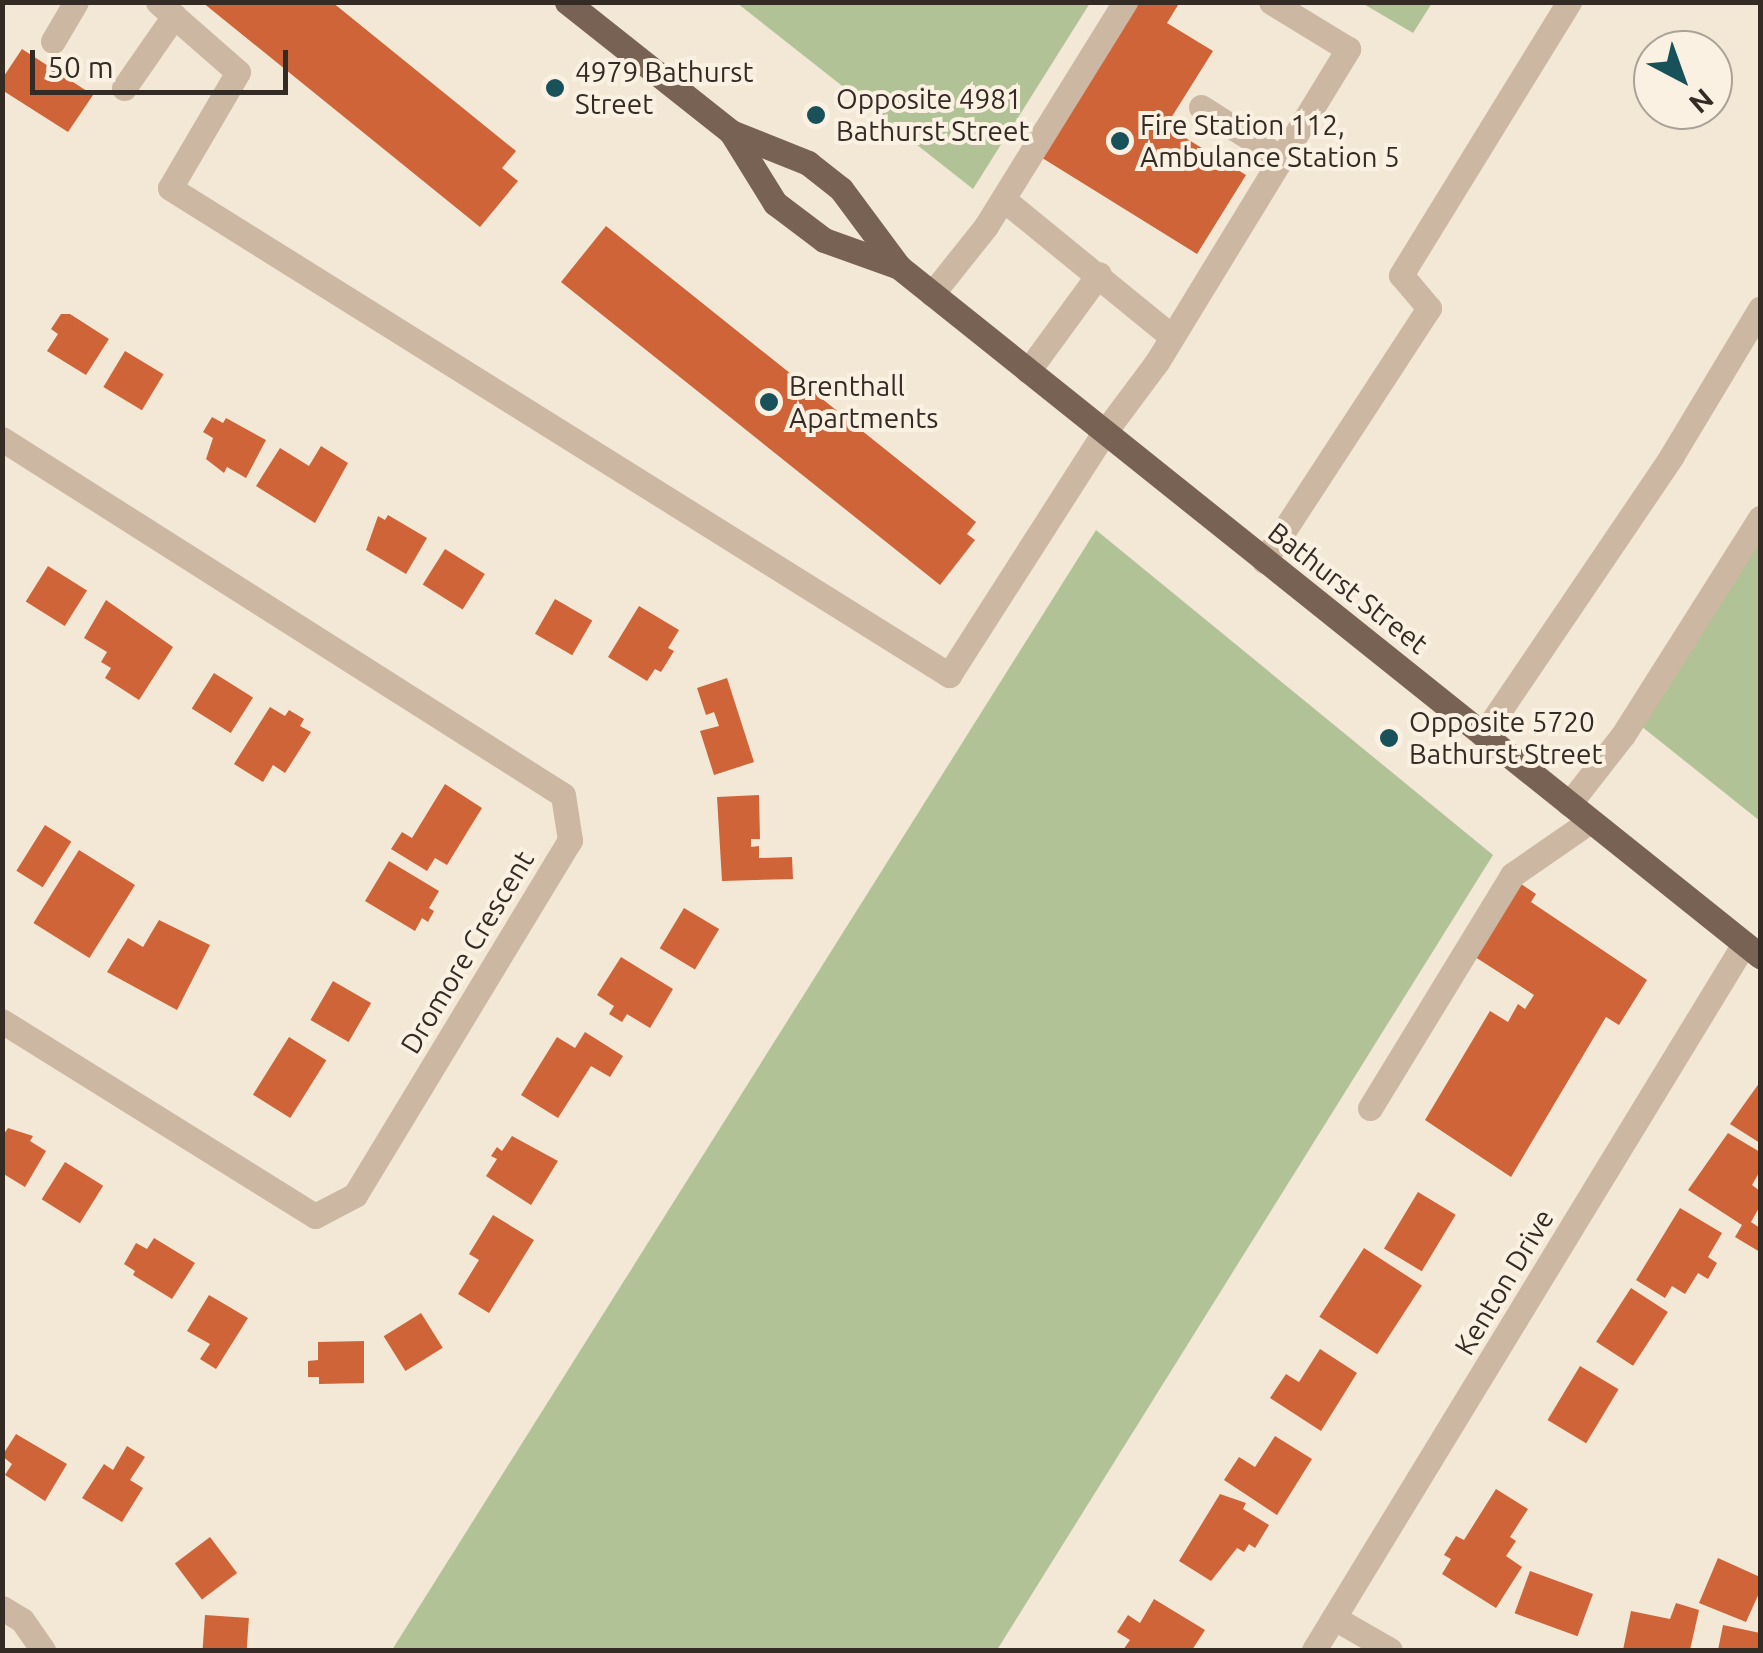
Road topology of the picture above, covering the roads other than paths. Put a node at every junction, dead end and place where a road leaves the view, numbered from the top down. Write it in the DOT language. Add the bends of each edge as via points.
graph roads {
  1 [pos="76,2"];
  2 [pos="567,2"];
  3 [pos="1125,2"];
  4 [pos="1271,2"];
  5 [pos="1569,2"];
  6 [pos="166,9"];
  7 [pos="53,41"];
  8 [pos="124,88"];
  9 [pos="1201,107"];
  10 [pos="731,132"];
  11 [pos="1281,158"];
  12 [pos="1003,199"];
  13 [pos="899,267"];
  14 [pos="1099,274"];
  15 [pos="932,294"];
  16 [pos="1760,309"];
  17 [pos="1172,337"];
  18 [pos="1028,371"];
  19 [pos="1104,433"];
  20 [pos="2,439"];
  21 [pos="1760,518"];
  22 [pos="1264,560"];
  23 [pos="1482,735"];
  24 [pos="1569,804"];
  25 [pos="1590,821"];
  26 [pos="1752,950"];
  27 [pos="2,1020"];
  28 [pos="1370,1108"];
  29 [pos="2,1608"];
  30 [pos="1336,1619"];
  31 [pos="44,1650"];
  32 [pos="1314,1650"];
  33 [pos="1390,1650"];
  1 -- 7 [label="street"];
  2 -- 10 [label="main road, Bathurst Street"];
  3 -- 12 [label="street"];
  4 -- 11 [label="street" via="1348,49"];
  5 -- 22 [label="street" via="1401,276 1430,308"];
  6 -- 8 [label="street"];
  6 -- 19 [label="street" via="238,72 170,188 950,675"];
  9 -- 11 [label="street"];
  10 -- 13 [label="main road, Bathurst Street" via="819,172 852,198"];
  10 -- 13 [label="main road, Bathurst Street" via="775,203 824,240"];
  11 -- 17 [label="street"];
  12 -- 14 [label="street"];
  12 -- 15 [label="street"];
  13 -- 15 [label="main road, Bathurst Street"];
  14 -- 17 [label="street"];
  14 -- 18 [label="street"];
  15 -- 18 [label="main road, Bathurst Street"];
  16 -- 23 [label="street" via="1671,457"];
  17 -- 19 [label="street"];
  18 -- 19 [label="main road, Bathurst Street"];
  19 -- 22 [label="main road, Bathurst Street"];
  20 -- 27 [label="street, Dromore Crescent" via="563,795 570,840 355,1195 315,1216"];
  21 -- 24 [label="street" via="1623,735"];
  22 -- 23 [label="main road, Bathurst Street"];
  23 -- 24 [label="main road, Bathurst Street"];
  24 -- 25 [label="main road, Bathurst Street"];
  25 -- 26 [label="main road, Bathurst Street"];
  25 -- 28 [label="street" via="1512,875"];
  26 -- 30 [label="street, Kenton Drive"];
  29 -- 31 [label="street" via="22,1620"];
  30 -- 32 [label="street, Kenton Drive"];
  30 -- 33 [label="street"];
}
